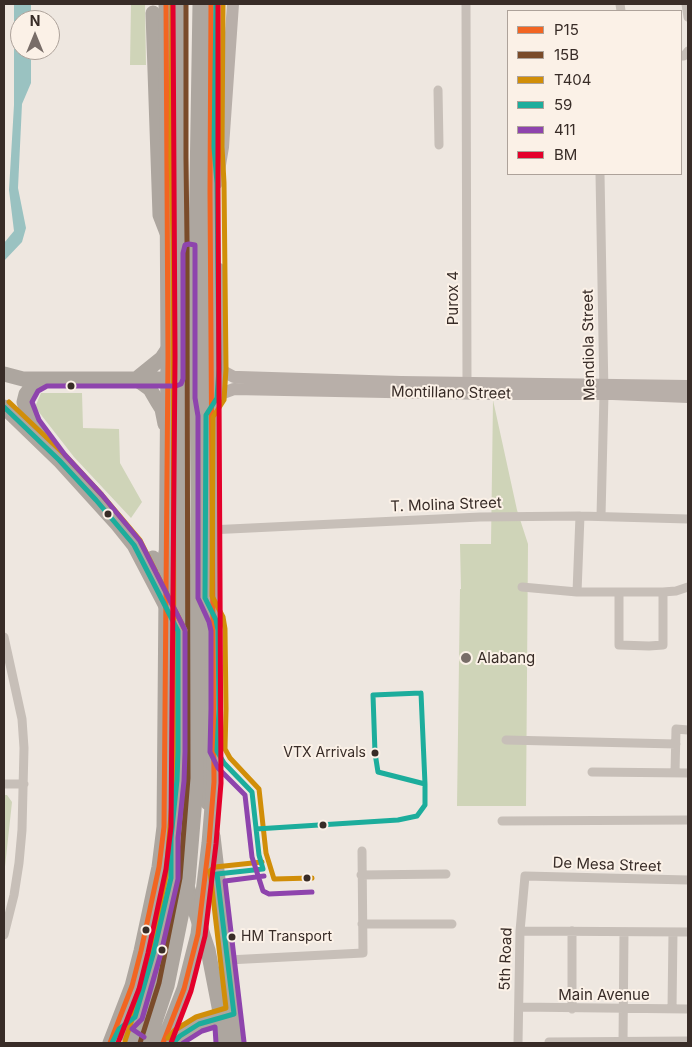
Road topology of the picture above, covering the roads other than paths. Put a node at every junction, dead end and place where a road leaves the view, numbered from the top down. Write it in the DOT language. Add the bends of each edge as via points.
graph roads {
  1 [pos="166,4"];
  2 [pos="179,4"];
  3 [pos="200,4"];
  4 [pos="211,4"];
  5 [pos="216,4"];
  6 [pos="233,4"];
  7 [pos="466,4"];
  8 [pos="686,4"];
  9 [pos="153,13"];
  10 [pos="688,17"];
  11 [pos="438,90"];
  12 [pos="439,144"];
  13 [pos="600,175"];
  14 [pos="217,183"];
  15 [pos="160,214"];
  16 [pos="175,252"];
  17 [pos="176,329"];
  18 [pos="219,369"];
  19 [pos="4,374"];
  20 [pos="136,378"];
  21 [pos="45,379"];
  22 [pos="176,379"];
  23 [pos="234,383"];
  24 [pos="688,386"];
  25 [pos="477,387"];
  26 [pos="604,389"];
  27 [pos="688,397"];
  28 [pos="217,398"];
  29 [pos="4,407"];
  30 [pos="206,415"];
  31 [pos="59,460"];
  32 [pos="580,516"];
  33 [pos="601,516"];
  34 [pos="688,519"];
  35 [pos="206,530"];
  36 [pos="134,545"];
  37 [pos="153,558"];
  38 [pos="522,587"];
  39 [pos="688,587"];
  40 [pos="178,592"];
  41 [pos="577,592"];
  42 [pos="619,592"];
  43 [pos="663,592"];
  44 [pos="178,631"];
  45 [pos="4,637"];
  46 [pos="688,730"];
  47 [pos="506,740"];
  48 [pos="676,744"];
  49 [pos="178,752"];
  50 [pos="592,772"];
  51 [pos="675,773"];
  52 [pos="688,773"];
  53 [pos="205,775"];
  54 [pos="177,780"];
  55 [pos="4,784"];
  56 [pos="24,784"];
  57 [pos="688,820"];
  58 [pos="502,821"];
  59 [pos="362,851"];
  60 [pos="446,874"];
  61 [pos="361,875"];
  62 [pos="525,876"];
  63 [pos="688,880"];
  64 [pos="219,899"];
  65 [pos="193,902"];
  66 [pos="362,924"];
  67 [pos="452,924"];
  68 [pos="520,931"];
  69 [pos="572,932"];
  70 [pos="624,932"];
  71 [pos="673,932"];
  72 [pos="688,932"];
  73 [pos="4,935"];
  74 [pos="228,960"];
  75 [pos="519,1007"];
  76 [pos="572,1009"];
  77 [pos="622,1009"];
  78 [pos="672,1009"];
  79 [pos="688,1009"];
  80 [pos="228,1016"];
  81 [pos="119,1029"];
  82 [pos="688,1041"];
  83 [pos="549,1042"];
  84 [pos="564,1042"];
  85 [pos="590,1042"];
  86 [pos="654,1042"];
  87 [pos="111,1043"];
  88 [pos="132,1043"];
  89 [pos="140,1043"];
  90 [pos="148,1043"];
  91 [pos="163,1043"];
  92 [pos="173,1043"];
  93 [pos="224,1043"];
  94 [pos="237,1043"];
  95 [pos="518,1043"];
  96 [pos="623,1043"];
  1 -- 87 [label="highway, bridge" via="168,356 164,827 141,951"];
  2 -- 88 [label="highway, bridge" via="181,777 173,877 152,982"];
  3 -- 90 [label="highway, bridge" via="196,241 196,786 188,882 167,986"];
  4 -- 91 [label="highway, bridge" via="214,782 198,934 184,989"];
  5 -- 14 [label="highway" via="214,147"];
  6 -- 14 [label="main road" via="223,147"];
  7 -- 25 [label="street, Purox 4" via="467,215"];
  8 -- 10 [label="street"];
  9 -- 15 [label="highway"];
  11 -- 12 [label="street"];
  13 -- 26 [label="street, Mendiola Street"];
  14 -- 15 [label="highway" via="191,181 177,188"];
  14 -- 18 [label="highway"];
  15 -- 16 [label="highway"];
  16 -- 17 [label="highway"];
  16 -- 30 [label="highway" via="179,240 187,236 194,236 202,242 204,250 202,398"];
  17 -- 20 [label="highway" via="173,343 162,358"];
  17 -- 22 [label="highway"];
  18 -- 23 [label="main road, Montillano Street"];
  18 -- 28 [label="highway"];
  19 -- 21 [label="highway" via="13,378"];
  20 -- 21 [label="highway"];
  20 -- 22 [label="highway"];
  20 -- 37 [label="highway" via="150,389 162,409 167,437 166,564 164,566"];
  21 -- 31 [label="highway" via="33,385 24,402 32,424"];
  22 -- 40 [label="highway"];
  23 -- 25 [label="main road, Montillano Street"];
  23 -- 28 [label="main road, Montillano Street"];
  24 -- 26 [label="main road, Montillano Street"];
  25 -- 26 [label="main road, Montillano Street"];
  26 -- 27 [label="main road, Montillano Street"];
  26 -- 33 [label="street, Mendiola Street"];
  28 -- 30 [label="highway"];
  29 -- 31 [label="highway"];
  30 -- 35 [label="highway"];
  31 -- 36 [label="highway"];
  32 -- 33 [label="street, T. Molina Street"];
  32 -- 35 [label="street, T. Molina Street" via="480,517"];
  32 -- 41 [label="street"];
  33 -- 34 [label="street, T. Molina Street"];
  35 -- 53 [label="highway"];
  36 -- 37 [label="highway"];
  36 -- 44 [label="highway"];
  37 -- 40 [label="highway"];
  38 -- 41 [label="street"];
  39 -- 43 [label="street"];
  40 -- 44 [label="highway"];
  41 -- 42 [label="street"];
  42 -- 43 [label="street"];
  42 -- 43 [label="street" via="619,645 649,646 663,645"];
  44 -- 49 [label="highway"];
  45 -- 56 [label="street" via="22,719"];
  46 -- 48 [label="street" via="676,729"];
  47 -- 48 [label="street"];
  48 -- 51 [label="street"];
  49 -- 53 [label="highway" via="183,770 190,778"];
  49 -- 54 [label="highway"];
  50 -- 51 [label="street"];
  51 -- 52 [label="street"];
  53 -- 64 [label="highway"];
  54 -- 65 [label="highway" via="185,880"];
  54 -- 81 [label="highway" via="171,838 145,952"];
  55 -- 56 [label="street"];
  56 -- 73 [label="street" via="19,863"];
  57 -- 58 [label="street"];
  59 -- 61 [label="street"];
  60 -- 61 [label="street"];
  61 -- 66 [label="street"];
  62 -- 63 [label="street, De Mesa Street"];
  62 -- 68 [label="street, 5th Road"];
  64 -- 65 [label="highway" via="210,903"];
  64 -- 74 [label="highway"];
  65 -- 80 [label="highway"];
  66 -- 67 [label="street"];
  66 -- 74 [label="street" via="363,953"];
  68 -- 69 [label="street"];
  68 -- 75 [label="street, 5th Road"];
  69 -- 70 [label="street"];
  69 -- 76 [label="street"];
  70 -- 71 [label="street"];
  70 -- 77 [label="street"];
  71 -- 72 [label="street"];
  71 -- 78 [label="street"];
  74 -- 80 [label="highway"];
  75 -- 76 [label="street, Main Avenue"];
  75 -- 95 [label="street, 5th Road"];
  76 -- 77 [label="street, Main Avenue"];
  77 -- 78 [label="street, Main Avenue"];
  77 -- 96 [label="street"];
  78 -- 79 [label="street, Main Avenue"];
  80 -- 92 [label="highway" via="199,1024"];
  80 -- 93 [label="highway"];
  80 -- 94 [label="highway"];
  81 -- 87 [label="highway"];
  81 -- 89 [label="highway"];
  82 -- 86 [label="street"];
  83 -- 84 [label="street"];
  84 -- 85 [label="street"];
  85 -- 96 [label="street"];
  86 -- 96 [label="street"];
}
